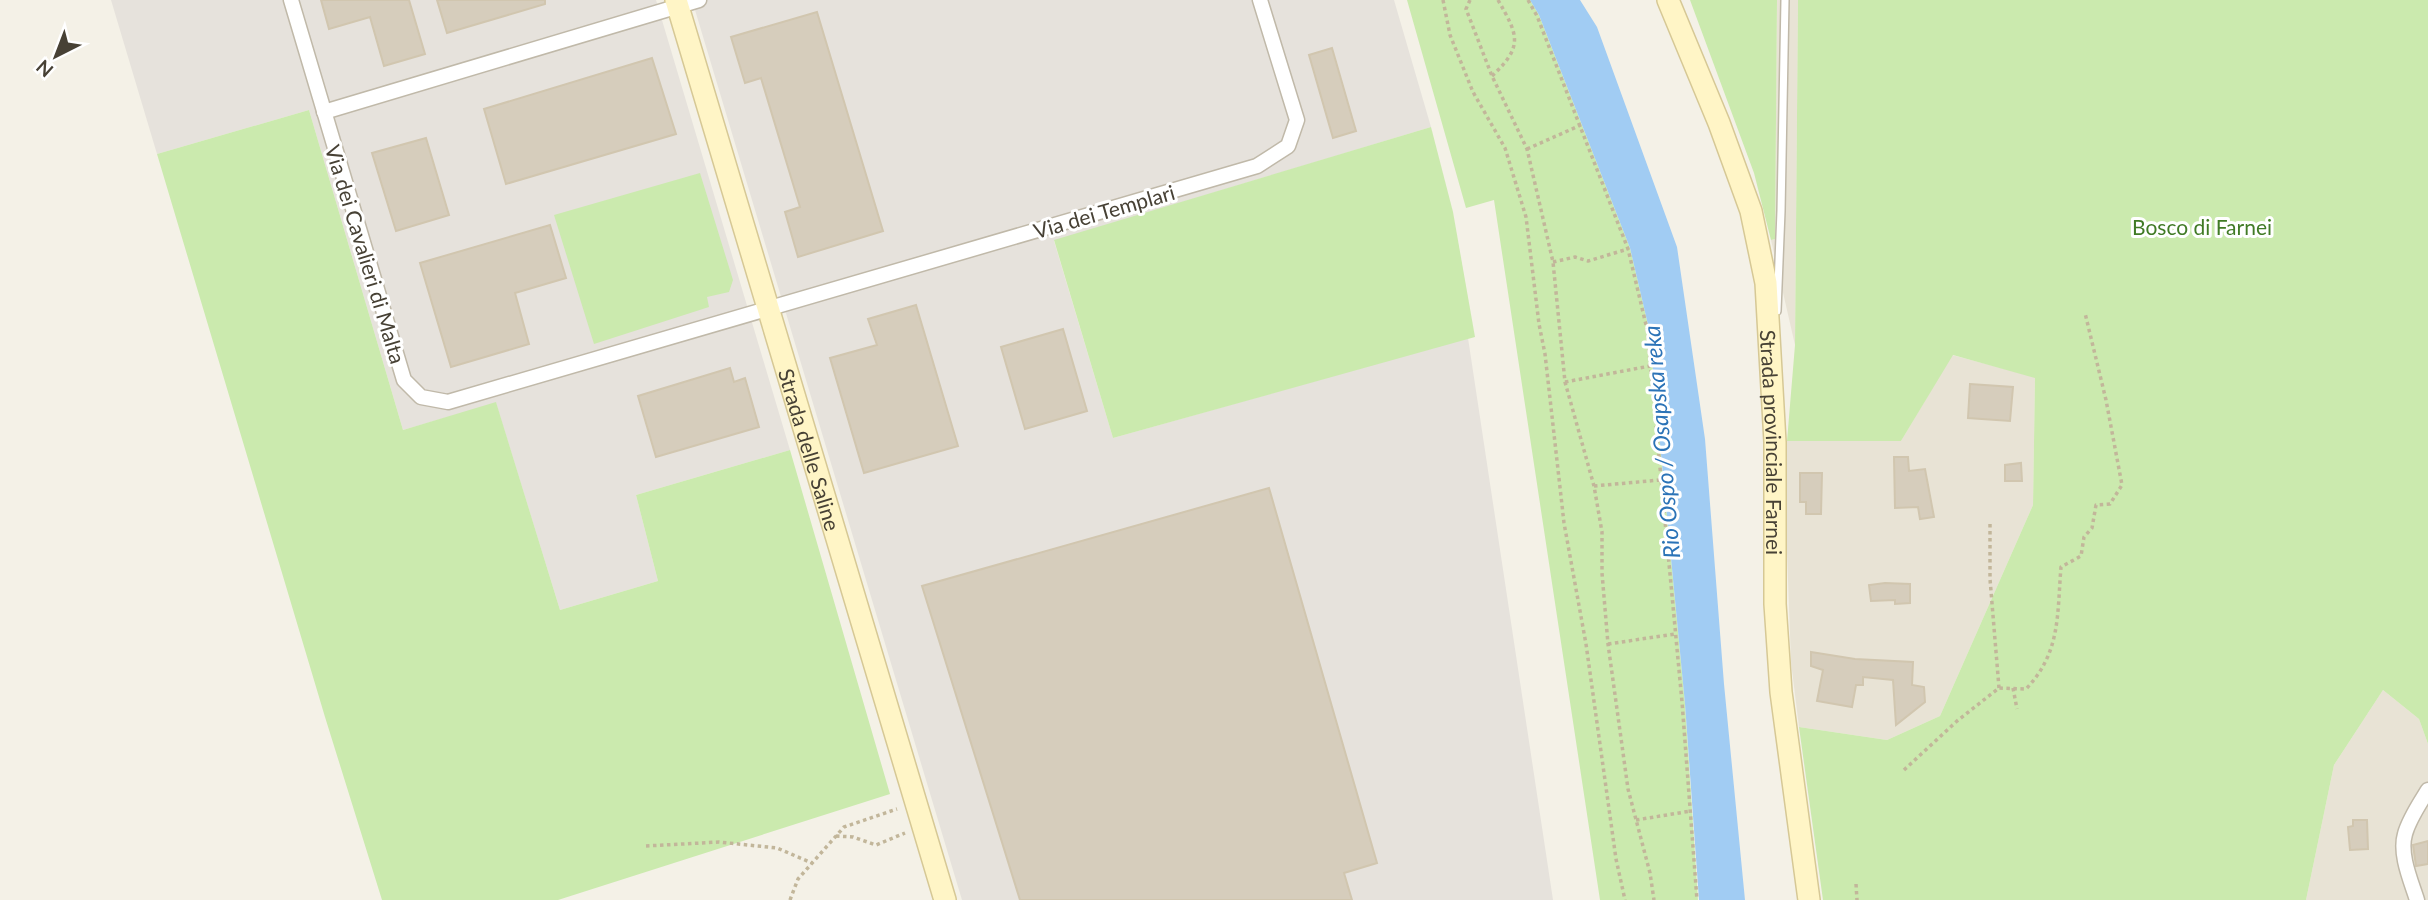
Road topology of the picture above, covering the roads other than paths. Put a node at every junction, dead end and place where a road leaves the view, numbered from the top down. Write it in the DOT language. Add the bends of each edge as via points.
graph roads {
  1 [pos="291,0"];
  2 [pos="699,0"];
  3 [pos="1260,0"];
  4 [pos="1668,0"];
  5 [pos="1784,0"];
  6 [pos="677,3"];
  7 [pos="324,112"];
  8 [pos="769,309"];
  9 [pos="1772,368"];
  10 [pos="2428,790"];
  11 [pos="945,900"];
  12 [pos="1809,900"];
  13 [pos="2417,900"];
  1 -- 7 [label="street, Via dei Cavalieri di Malta"];
  2 -- 6 [label="street"];
  3 -- 8 [label="street, Via dei Templari" via="1297,120 1287,146 1256,166"];
  4 -- 9 [label="street, Strada provinciale Farnei" via="1751,211 1766,283"];
  5 -- 9 [label="lane" via="1779,289"];
  6 -- 7 [label="street"];
  6 -- 8 [label="street, Strada delle Saline"];
  7 -- 8 [label="street, Via dei Cavalieri di Malta" via="404,380 421,397 448,402"];
  8 -- 11 [label="street, Strada delle Saline"];
  9 -- 12 [label="street, Strada provinciale Farnei" via="1775,604 1781,692"];
  10 -- 13 [label="street" via="2404,841"];
}
